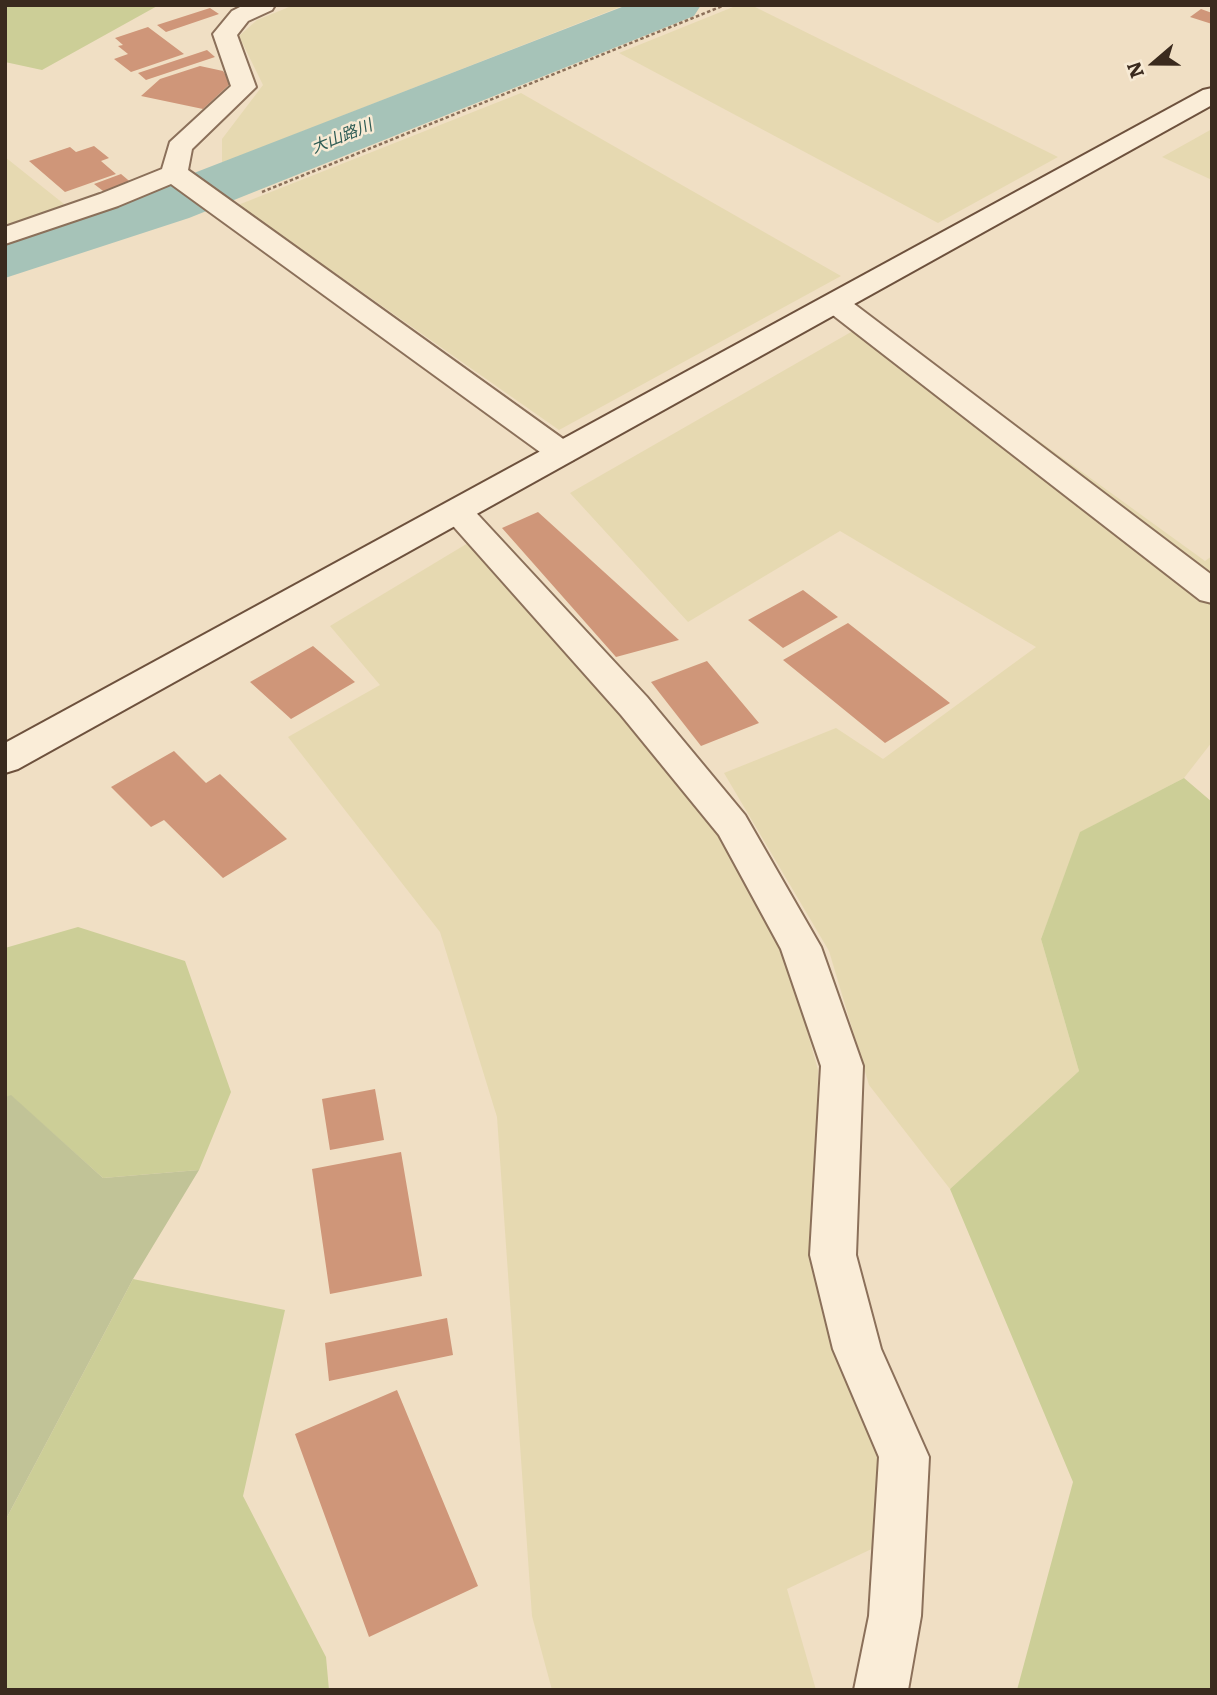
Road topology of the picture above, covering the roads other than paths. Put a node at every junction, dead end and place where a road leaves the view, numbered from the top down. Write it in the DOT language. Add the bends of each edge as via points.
graph roads {
  1 [pos="264,5"];
  2 [pos="1212,95"];
  3 [pos="179,177"];
  4 [pos="5,236"];
  5 [pos="835,303"];
  6 [pos="562,453"];
  7 [pos="457,511"];
  8 [pos="1212,592"];
  9 [pos="5,760"];
  10 [pos="881,1690"];
  1 -- 3 [label="street" via="240,16 225,34 244,88 179,147"];
  2 -- 5 [label="street"];
  3 -- 4 [label="street"];
  3 -- 6 [label="street"];
  5 -- 6 [label="street"];
  5 -- 8 [label="street"];
  6 -- 7 [label="street"];
  7 -- 9 [label="street"];
  7 -- 10 [label="street" via="634,706 732,825 801,947 842,1066 833,1255 857,1349 904,1457 895,1616"];
}
